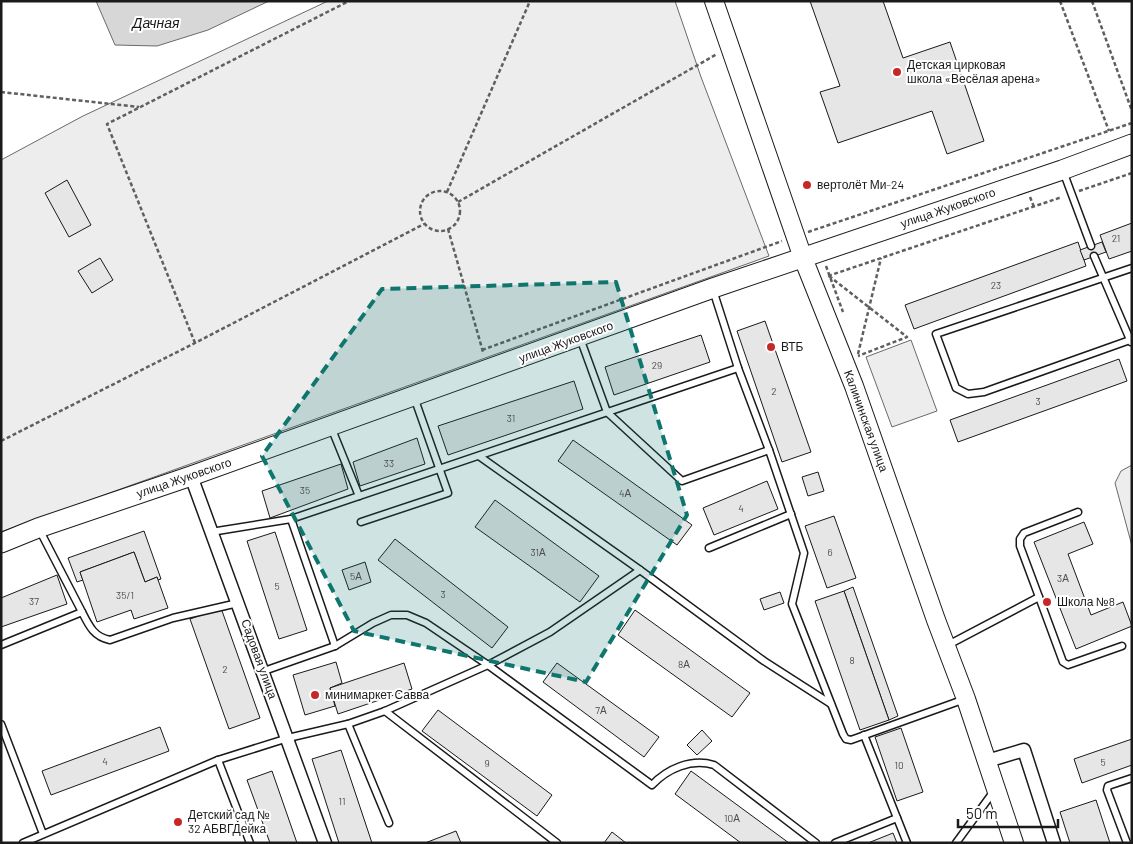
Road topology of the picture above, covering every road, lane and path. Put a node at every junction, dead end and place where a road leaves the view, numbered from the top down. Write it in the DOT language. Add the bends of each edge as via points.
graph roads {
  1 [pos="349,1"];
  2 [pos="530,1"];
  3 [pos="714,1"];
  4 [pos="1060,1"];
  5 [pos="1092,1"];
  6 [pos="730,46"];
  7 [pos="1,92"];
  8 [pos="140,107"];
  9 [pos="1132,111"];
  10 [pos="1109,131"];
  11 [pos="1132,144"];
  12 [pos="1062,170"];
  13 [pos="1132,173"];
  14 [pos="447,192"];
  15 [pos="1071,194"];
  16 [pos="458,202"];
  17 [pos="424,224"];
  18 [pos="448,229"];
  19 [pos="1091,246"];
  20 [pos="1094,256"];
  21 [pos="803,258"];
  22 [pos="881,258"];
  23 [pos="1132,268"];
  24 [pos="829,276"];
  25 [pos="1103,279"];
  26 [pos="812,281"];
  27 [pos="713,288"];
  28 [pos="869,307"];
  29 [pos="580,337"];
  30 [pos="1131,341"];
  31 [pos="195,343"];
  32 [pos="738,368"];
  33 [pos="490,369"];
  34 [pos="414,396"];
  35 [pos="607,412"];
  36 [pos="330,426"];
  37 [pos="1,441"];
  38 [pos="769,450"];
  39 [pos="479,456"];
  40 [pos="439,469"];
  41 [pos="191,476"];
  42 [pos="359,496"];
  43 [pos="1078,512"];
  44 [pos="791,514"];
  45 [pos="291,519"];
  46 [pos="360,522"];
  47 [pos="38,528"];
  48 [pos="211,532"];
  49 [pos="1,543"];
  50 [pos="708,548"];
  51 [pos="640,570"];
  52 [pos="1039,597"];
  53 [pos="238,603"];
  54 [pos="82,612"];
  55 [pos="1,645"];
  56 [pos="335,646"];
  57 [pos="946,646"];
  58 [pos="1122,646"];
  59 [pos="488,665"];
  60 [pos="264,671"];
  61 [pos="966,699"];
  62 [pos="831,704"];
  63 [pos="385,711"];
  64 [pos="1,724"];
  65 [pos="348,724"];
  66 [pos="864,735"];
  67 [pos="288,738"];
  68 [pos="218,760"];
  69 [pos="987,762"];
  70 [pos="1132,778"];
  71 [pos="996,788"];
  72 [pos="897,818"];
  73 [pos="389,823"];
  74 [pos="43,834"];
  75 [pos="23,843"];
  76 [pos="250,843"];
  77 [pos="325,843"];
  78 [pos="557,843"];
  79 [pos="816,843"];
  80 [pos="835,843"];
  81 [pos="907,843"];
  82 [pos="956,843"];
  83 [pos="1014,843"];
  84 [pos="1054,843"];
  85 [pos="1127,843"];
  1 -- 8 [label="path"];
  2 -- 14 [label="path"];
  3 -- 6 [label="main road, Калининская улица"];
  4 -- 10 [label="path"];
  5 -- 9 [label="path"];
  6 -- 16 [label="path"];
  6 -- 21 [label="main road, Калининская улица"];
  7 -- 8 [label="path"];
  8 -- 31 [label="path" via="107,124"];
  11 -- 12 [label="main road, улица Жуковского"];
  12 -- 15 [label="lane"];
  12 -- 21 [label="main road, улица Жуковского"];
  13 -- 15 [label="path"];
  14 -- 16 [label="path"];
  14 -- 17 [label="path" via="434,191 423,199 419,211"];
  15 -- 19 [label="lane"];
  15 -- 22 [label="path"];
  16 -- 18 [label="path" via="460,215"];
  17 -- 18 [label="path" via="435,230"];
  17 -- 31 [label="path"];
  18 -- 33 [label="path"];
  20 -- 25 [label="lane"];
  21 -- 26 [label="main road, Калининская улица"];
  21 -- 27 [label="main road, улица Жуковского"];
  22 -- 24 [label="path"];
  22 -- 28 [label="path"];
  23 -- 25 [label="lane"];
  24 -- 26 [label="path"];
  24 -- 28 [label="path"];
  25 -- 30 [label="lane"];
  25 -- 30 [label="lane" via="936,334 956,388 968,394 984,392"];
  26 -- 57 [label="main road, Калининская улица" via="854,386"];
  27 -- 29 [label="main road, улица Жуковского"];
  27 -- 32 [label="lane"];
  28 -- 28 [label="path" via="865,327 858,356 907,337"];
  29 -- 33 [label="main road, улица Жуковского"];
  29 -- 35 [label="lane"];
  31 -- 37 [label="path"];
  32 -- 35 [label="lane"];
  32 -- 38 [label="lane"];
  33 -- 34 [label="main road, улица Жуковского"];
  34 -- 36 [label="main road, улица Жуковского"];
  34 -- 40 [label="lane"];
  35 -- 38 [label="lane" via="682,482"];
  35 -- 39 [label="lane"];
  36 -- 41 [label="main road, улица Жуковского"];
  36 -- 42 [label="lane"];
  38 -- 44 [label="lane"];
  39 -- 40 [label="lane"];
  39 -- 51 [label="lane"];
  40 -- 42 [label="lane"];
  40 -- 46 [label="lane" via="448,493"];
  41 -- 47 [label="main road, улица Жуковского"];
  41 -- 48 [label="street, Садовая улица"];
  42 -- 45 [label="lane"];
  43 -- 52 [label="lane" via="1024,532 1020,539"];
  44 -- 50 [label="lane"];
  44 -- 62 [label="lane" via="804,553 792,604"];
  45 -- 48 [label="lane"];
  45 -- 56 [label="lane"];
  47 -- 49 [label="main road, улица Жуковского"];
  47 -- 54 [label="lane"];
  48 -- 53 [label="street, Садовая улица"];
  51 -- 59 [label="lane" via="550,632"];
  51 -- 62 [label="lane" via="764,661"];
  52 -- 57 [label="lane"];
  52 -- 58 [label="lane" via="1063,662 1068,665"];
  53 -- 54 [label="lane" via="173,618 110,640 93,632"];
  53 -- 60 [label="street, Садовая улица"];
  54 -- 55 [label="lane"];
  56 -- 59 [label="lane" via="373,622 391,615 407,615 426,623"];
  56 -- 60 [label="lane"];
  57 -- 61 [label="main road, Калининская улица"];
  59 -- 63 [label="lane"];
  59 -- 79 [label="lane" via="652,785 661,776 692,762 714,764"];
  60 -- 67 [label="street, Садовая улица"];
  61 -- 66 [label="lane"];
  61 -- 69 [label="main road, Калининская улица"];
  62 -- 66 [label="lane" via="846,738 851,740"];
  63 -- 65 [label="lane"];
  63 -- 78 [label="lane"];
  64 -- 74 [label="lane"];
  65 -- 67 [label="lane"];
  65 -- 73 [label="lane"];
  66 -- 72 [label="lane"];
  67 -- 68 [label="lane"];
  67 -- 77 [label="street, Садовая улица"];
  68 -- 74 [label="lane"];
  68 -- 76 [label="lane"];
  69 -- 71 [label="main road, Калининская улица"];
  69 -- 84 [label="street" via="1024,750"];
  70 -- 85 [label="lane" via="1108,786 1107,790"];
  71 -- 82 [label="lane"];
  71 -- 83 [label="main road, Калининская улица"];
  72 -- 80 [label="lane"];
  72 -- 81 [label="lane"];
  74 -- 75 [label="lane"];
}
